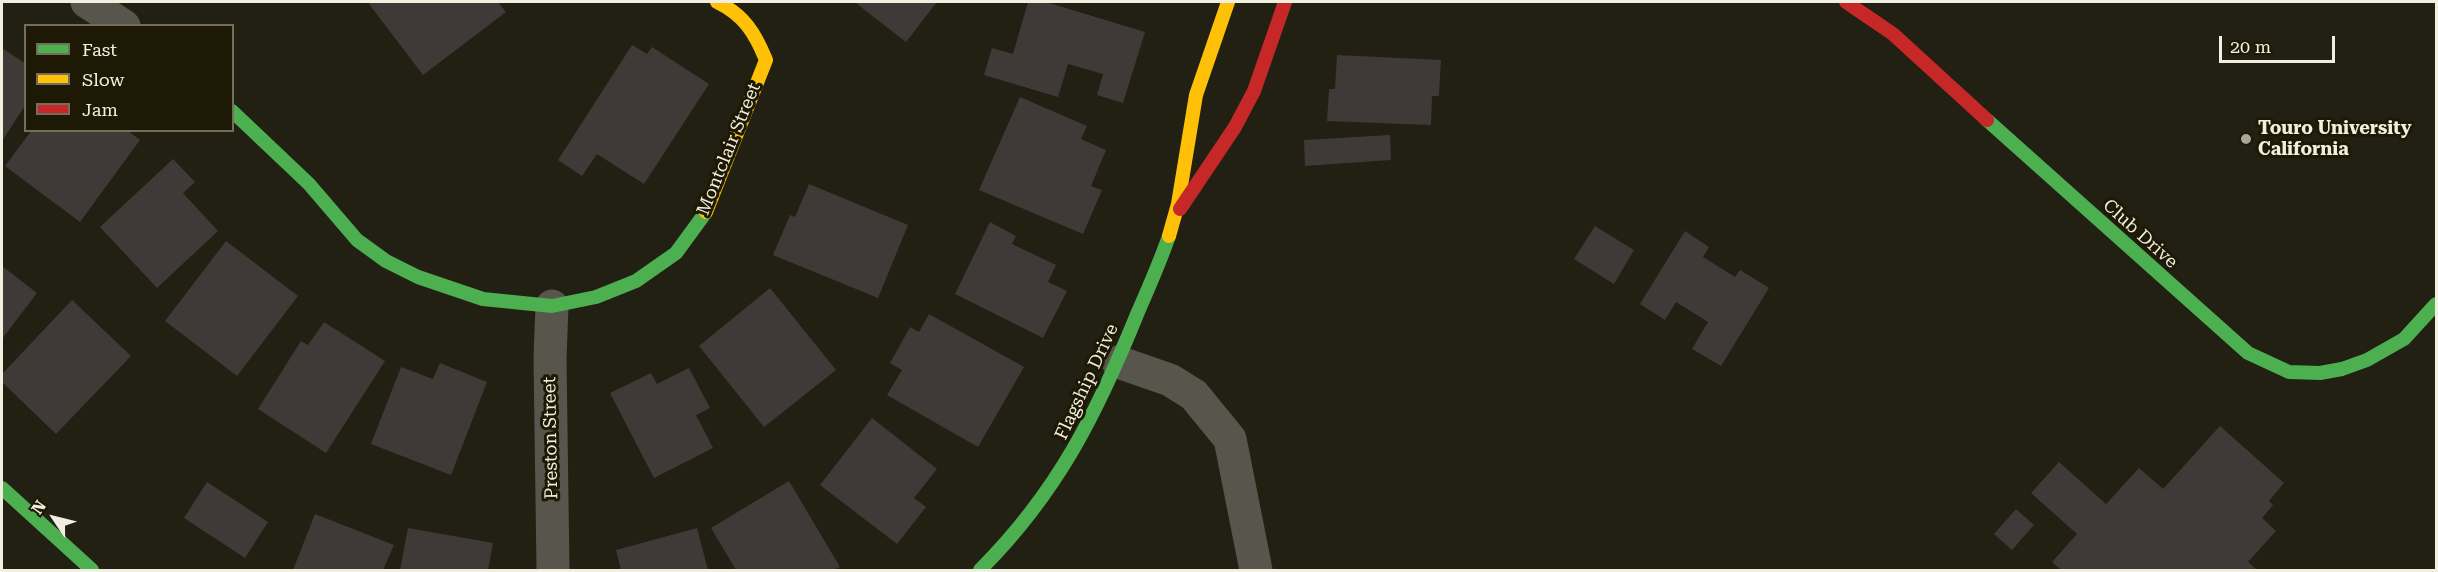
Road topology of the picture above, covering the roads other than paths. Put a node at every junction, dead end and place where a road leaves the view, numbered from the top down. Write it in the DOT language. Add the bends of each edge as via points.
graph roads {
  1 [pos="87,2"];
  2 [pos="717,2"];
  3 [pos="1228,2"];
  4 [pos="1285,2"];
  5 [pos="1846,2"];
  6 [pos="121,24"];
  7 [pos="234,113"];
  8 [pos="1174,218"];
  9 [pos="2436,304"];
  10 [pos="552,306"];
  11 [pos="1118,362"];
  12 [pos="2,488"];
  13 [pos="92,570"];
  14 [pos="553,570"];
  15 [pos="980,570"];
  16 [pos="1256,570"];
  1 -- 6 [label="street"];
  2 -- 10 [label="street, Montclair Street" via="733,9 753,29 766,60 704,218 676,254 636,281 596,297"];
  3 -- 8 [label="street, Flagship Drive" via="1193,108"];
  4 -- 8 [label="street, Flagship Drive" via="1254,92"];
  5 -- 9 [label="street, Club Drive" via="1893,34 2248,353 2289,372 2342,369 2404,339"];
  7 -- 10 [label="street, Montclair Street" via="309,184 357,240 386,261 418,277 483,299"];
  8 -- 11 [label="street, Flagship Drive"];
  10 -- 14 [label="street, Preston Street"];
  11 -- 15 [label="street, Flagship Drive" via="1089,428 1061,477 1030,519"];
  11 -- 16 [label="street" via="1170,380 1194,395 1230,439"];
  12 -- 13 [label="street"];
}
